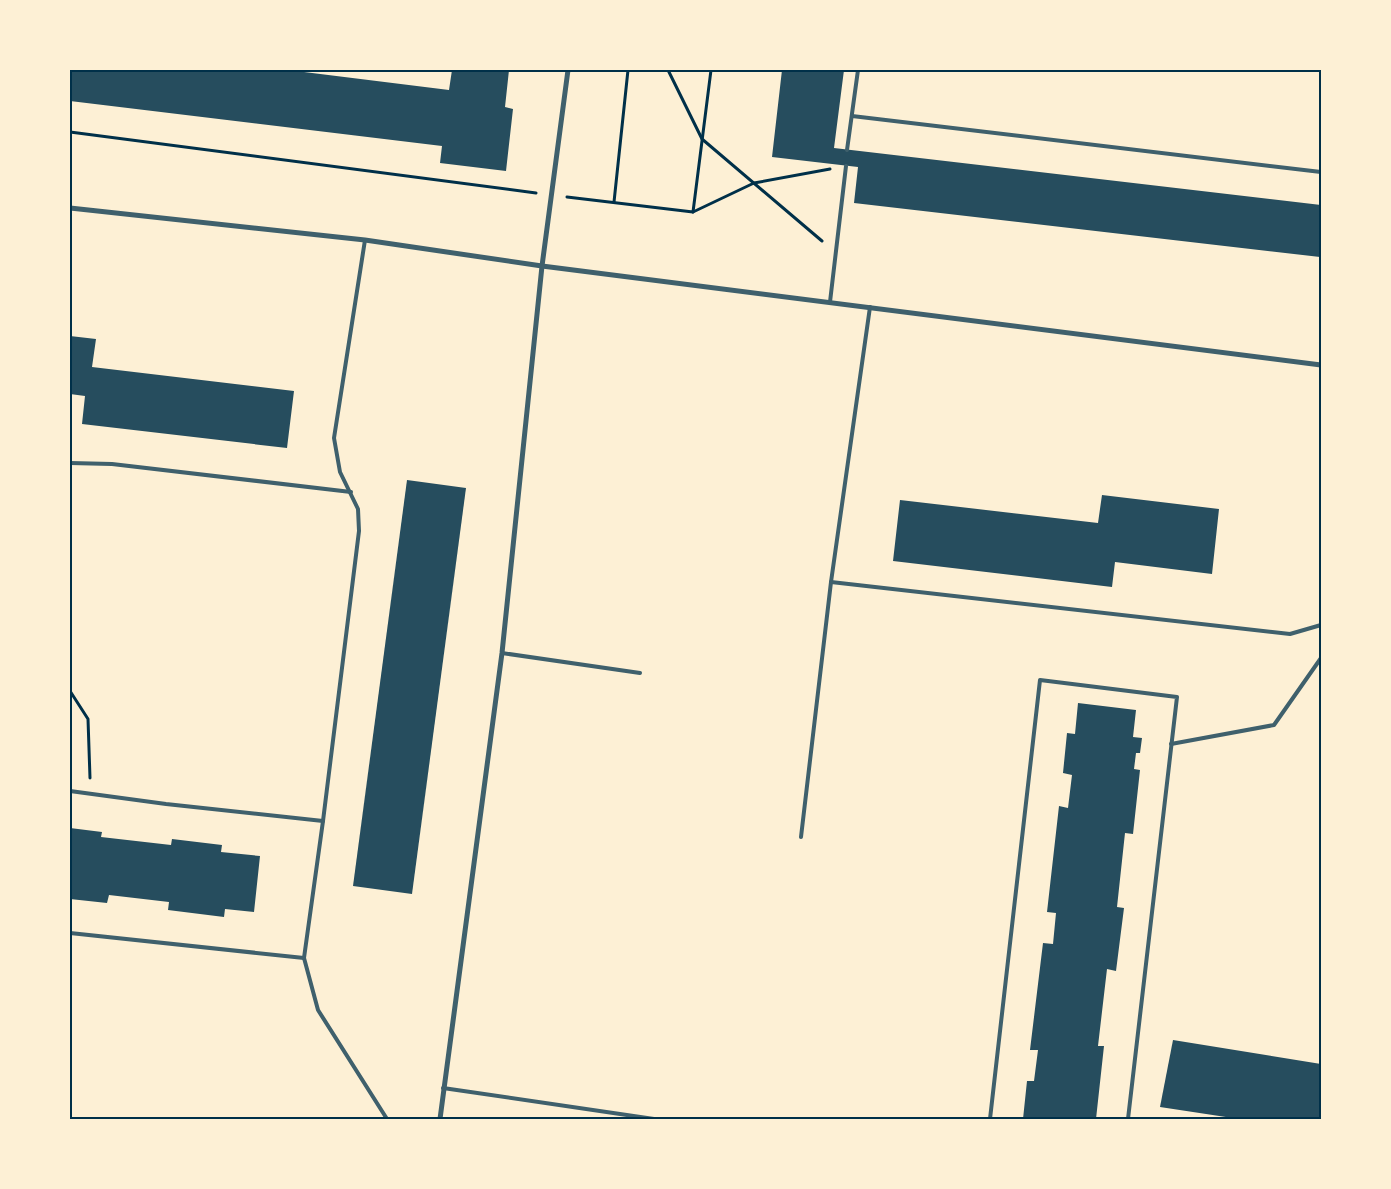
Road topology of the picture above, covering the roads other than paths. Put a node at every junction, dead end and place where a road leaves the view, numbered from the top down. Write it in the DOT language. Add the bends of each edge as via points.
graph roads {
  1 [pos="568,70"];
  2 [pos="858,70"];
  3 [pos="852,116"];
  4 [pos="848,150"];
  5 [pos="846,166"];
  6 [pos="1321,172"];
  7 [pos="70,208"];
  8 [pos="365,240"];
  9 [pos="542,266"];
  10 [pos="830,302"];
  11 [pos="870,307"];
  12 [pos="1321,365"];
  13 [pos="70,463"];
  14 [pos="351,492"];
  15 [pos="831,582"];
  16 [pos="1321,625"];
  17 [pos="502,653"];
  18 [pos="1321,658"];
  19 [pos="640,673"];
  20 [pos="1171,744"];
  21 [pos="70,791"];
  22 [pos="324,822"];
  23 [pos="801,837"];
  24 [pos="70,933"];
  25 [pos="304,958"];
  26 [pos="443,1088"];
  27 [pos="387,1119"];
  28 [pos="440,1119"];
  29 [pos="654,1119"];
  30 [pos="990,1119"];
  31 [pos="1128,1119"];
  1 -- 9 [label="street"];
  2 -- 3 [label="lane"];
  3 -- 4 [label="lane"];
  3 -- 6 [label="lane"];
  5 -- 10 [label="lane"];
  7 -- 8 [label="street"];
  8 -- 9 [label="street"];
  8 -- 14 [label="lane" via="334,438 340,472"];
  9 -- 10 [label="street"];
  9 -- 17 [label="street"];
  10 -- 11 [label="street"];
  11 -- 12 [label="street"];
  11 -- 15 [label="lane"];
  13 -- 14 [label="lane" via="112,464"];
  14 -- 22 [label="lane" via="358,509 359,531"];
  15 -- 16 [label="lane" via="1290,634"];
  15 -- 23 [label="lane"];
  17 -- 19 [label="lane"];
  17 -- 26 [label="street"];
  18 -- 20 [label="lane" via="1274,726"];
  20 -- 30 [label="lane" via="1176,697 1040,680"];
  20 -- 31 [label="lane"];
  21 -- 22 [label="lane"];
  22 -- 25 [label="lane"];
  24 -- 25 [label="lane"];
  25 -- 27 [label="lane" via="318,1010"];
  26 -- 28 [label="street"];
  26 -- 29 [label="lane"];
}
